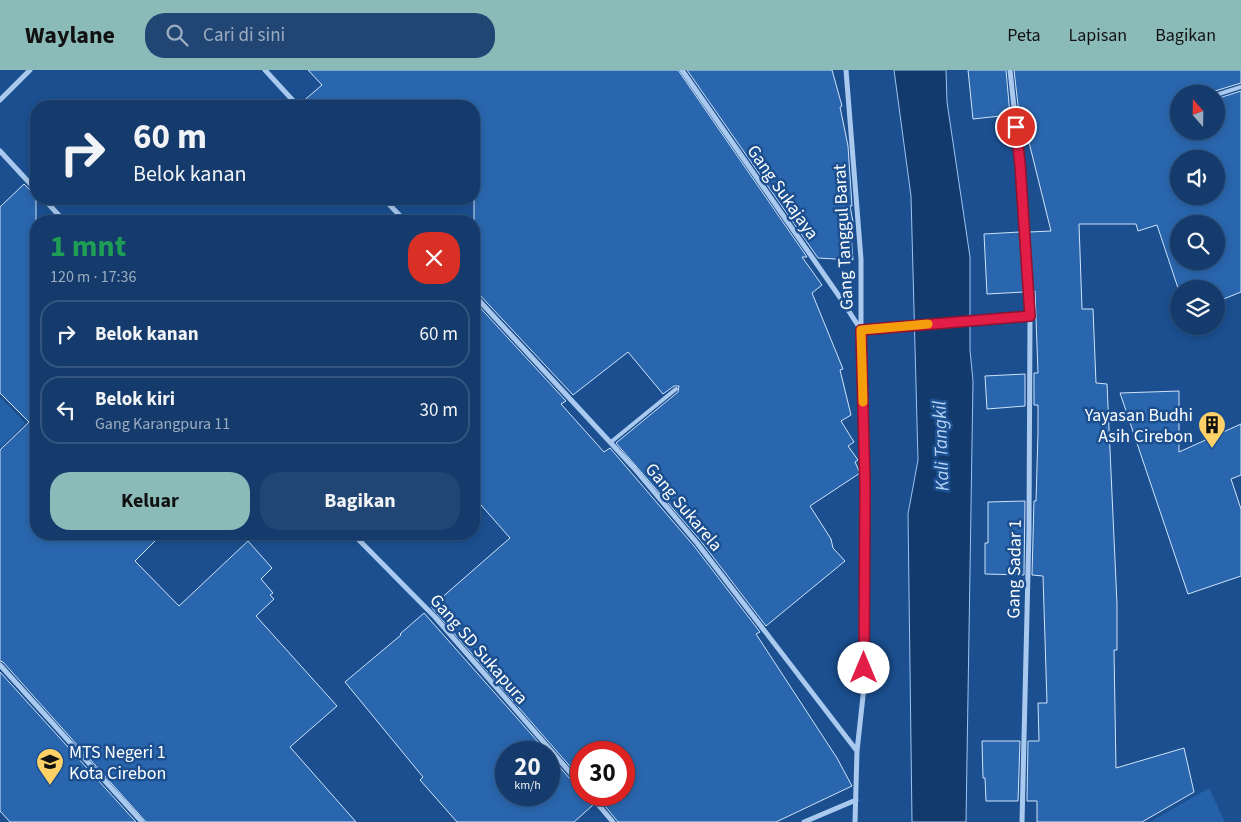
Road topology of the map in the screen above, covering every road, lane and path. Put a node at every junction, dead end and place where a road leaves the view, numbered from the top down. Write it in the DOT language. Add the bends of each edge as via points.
graph roads {
  1 [pos="30,70"];
  2 [pos="265,70"];
  3 [pos="682,70"];
  4 [pos="846,70"];
  5 [pos="1010,70"];
  6 [pos="1241,87"];
  7 [pos="1225,92"];
  8 [pos="0,100"];
  9 [pos="292,100"];
  10 [pos="0,151"];
  11 [pos="30,184"];
  12 [pos="49,205"];
  13 [pos="390,205"];
  14 [pos="59,215"];
  15 [pos="399,215"];
  16 [pos="480,301"];
  17 [pos="1030,316"];
  18 [pos="861,330"];
  19 [pos="676,389"];
  20 [pos="610,442"];
  21 [pos="359,540"];
  22 [pos="0,665"];
  23 [pos="857,751"];
  24 [pos="570,773"];
  25 [pos="856,800"];
  26 [pos="599,806"];
  27 [pos="142,822"];
  28 [pos="613,822"];
  29 [pos="804,822"];
  30 [pos="855,822"];
  31 [pos="1022,822"];
  1 -- 8 [label="street"];
  2 -- 9 [label="street"];
  3 -- 18 [label="street, Gang Sukajaya"];
  4 -- 18 [label="street, Gang Tanggul Barat" via="861,259"];
  5 -- 17 [label="street, Gang Sadar 1"];
  6 -- 7 [label="lane"];
  10 -- 11 [label="street"];
  12 -- 14 [label="street"];
  13 -- 15 [label="street"];
  16 -- 20 [label="street, Gang Sukarela"];
  17 -- 18 [label="street"];
  17 -- 31 [label="street, Gang Sadar 1"];
  18 -- 23 [label="street, Gang Tanggul Barat" via="865,486 864,687"];
  19 -- 20 [label="lane"];
  20 -- 23 [label="street, Gang Sukarela" via="698,543"];
  21 -- 24 [label="street, Gang SD Sukapura" via="435,617"];
  22 -- 27 [label="street"];
  23 -- 25 [label="street, Gang Tanggul Barat"];
  25 -- 29 [label="street"];
  25 -- 30 [label="street, Gang Tanggul Barat"];
  26 -- 28 [label="street"];
}
